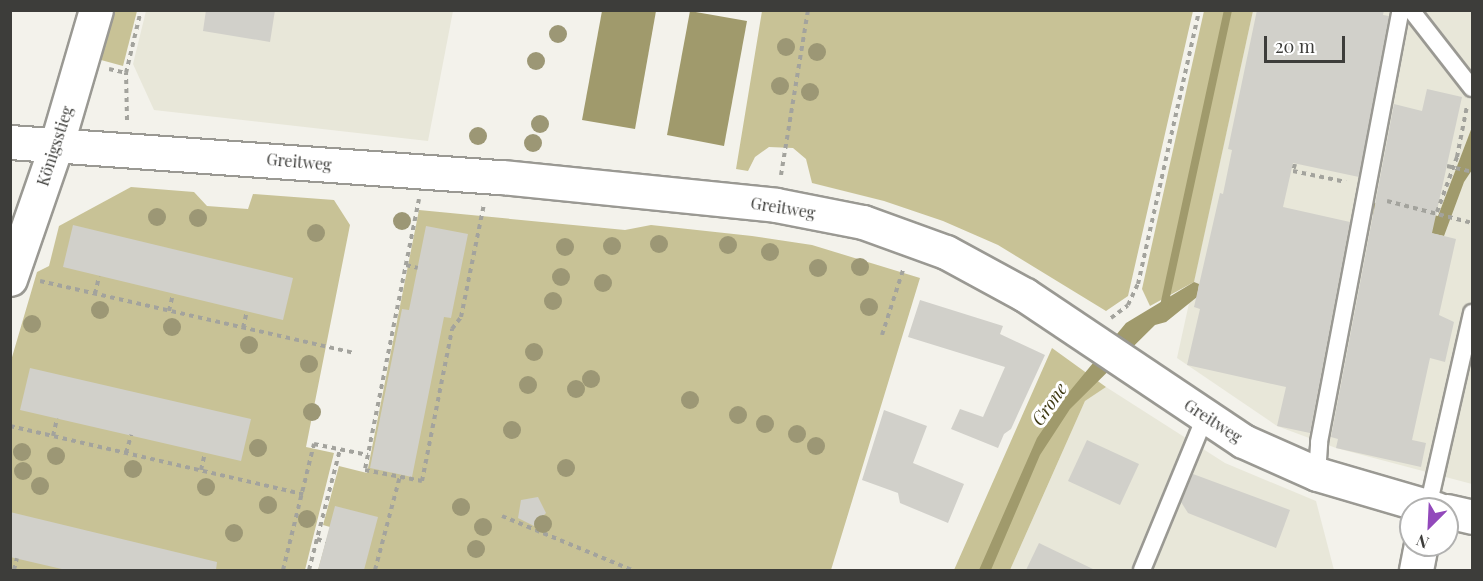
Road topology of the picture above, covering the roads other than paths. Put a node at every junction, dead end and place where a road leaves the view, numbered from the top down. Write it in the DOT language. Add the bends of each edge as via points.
graph roads {
  1 [pos="96,10"];
  2 [pos="1401,10"];
  3 [pos="1411,10"];
  4 [pos="1472,87"];
  5 [pos="10,142"];
  6 [pos="57,143"];
  7 [pos="11,277"];
  8 [pos="1473,313"];
  9 [pos="1205,417"];
  10 [pos="1317,474"];
  11 [pos="1437,497"];
  12 [pos="1399,498"];
  13 [pos="1142,570"];
  1 -- 6 [label="street, Königsstieg"];
  2 -- 10 [label="lane" via="1319,441"];
  3 -- 4 [label="lane"];
  5 -- 6 [label="street, Greitweg"];
  6 -- 7 [label="street, Königsstieg"];
  6 -- 9 [label="street, Greitweg" via="489,176 776,205 863,222 946,252 1025,295"];
  8 -- 11 [label="lane"];
  9 -- 10 [label="street, Greitweg" via="1243,441"];
  9 -- 13 [label="lane"];
  10 -- 12 [label="street, Greitweg"];
}
